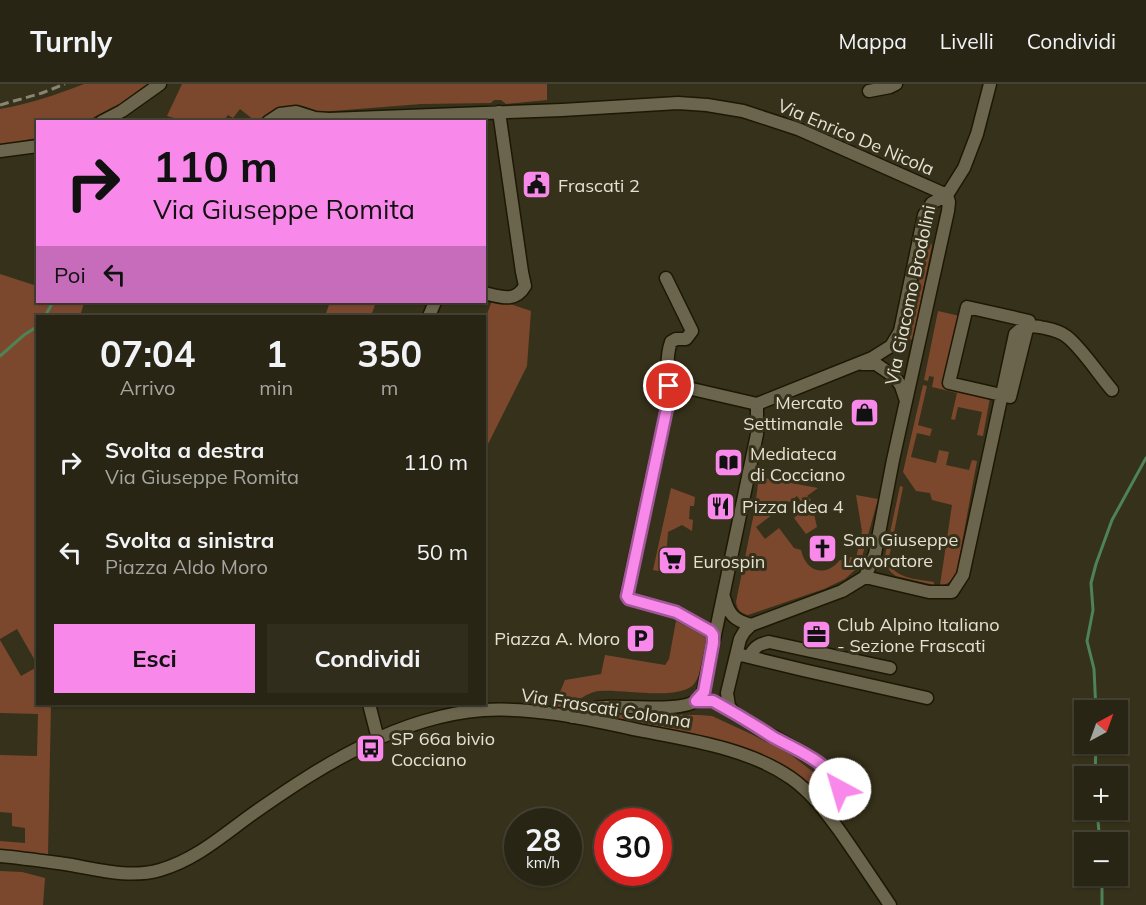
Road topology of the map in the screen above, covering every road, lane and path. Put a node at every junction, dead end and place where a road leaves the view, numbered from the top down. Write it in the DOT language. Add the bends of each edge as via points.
graph roads {
  1 [pos="160,84"];
  2 [pos="896,84"];
  3 [pos="990,84"];
  4 [pos="869,91"];
  5 [pos="499,112"];
  6 [pos="284,118"];
  7 [pos="105,120"];
  8 [pos="271,120"];
  9 [pos="36,146"];
  10 [pos="0,151"];
  11 [pos="946,195"];
  12 [pos="666,278"];
  13 [pos="489,294"];
  14 [pos="1028,325"];
  15 [pos="856,364"];
  16 [pos="669,386"];
  17 [pos="1112,390"];
  18 [pos="1001,394"];
  19 [pos="907,402"];
  20 [pos="757,404"];
  21 [pos="865,577"];
  22 [pos="724,596"];
  23 [pos="748,629"];
  24 [pos="713,643"];
  25 [pos="743,655"];
  26 [pos="890,668"];
  27 [pos="927,698"];
  28 [pos="696,701"];
  29 [pos="369,705"];
  30 [pos="735,714"];
  31 [pos="572,717"];
  32 [pos="378,738"];
  33 [pos="830,818"];
  34 [pos="0,856"];
  35 [pos="890,905"];
  1 -- 7 [label="street"];
  2 -- 4 [label="street"];
  3 -- 11 [label="street" via="964,168"];
  5 -- 6 [label="street, Via Enrico De Nicola" via="329,119 296,112"];
  5 -- 11 [label="street, Via Enrico De Nicola" via="678,103 743,111 798,129"];
  5 -- 13 [label="street" via="525,286 513,297"];
  6 -- 8 [label="street" via="280,114"];
  9 -- 10 [label="street"];
  11 -- 15 [label="street" via="932,203 924,215 900,331 891,346"];
  11 -- 19 [label="street, Via Giacomo Brodolini" via="948,211"];
  12 -- 16 [label="street" via="692,331 686,339 670,342"];
  14 -- 17 [label="street" via="1066,336"];
  14 -- 18 [label="street" via="1010,397"];
  14 -- 18 [label="street" via="1029,321 967,307 950,383"];
  15 -- 19 [label="street, Via Giacomo Brodolini" via="876,364 895,377"];
  15 -- 20 [label="street"];
  16 -- 20 [label="street"];
  16 -- 24 [label="street" via="627,594 629,599 676,612 710,631"];
  18 -- 21 [label="street" via="963,575 952,592 929,592"];
  19 -- 21 [label="street, Via Giacomo Brodolini" via="875,554"];
  20 -- 22 [label="street" via="757,434"];
  21 -- 23 [label="street" via="842,591"];
  22 -- 23 [label="street" via="727,610"];
  22 -- 24 [label="street"];
  23 -- 25 [label="street" via="740,639"];
  24 -- 28 [label="street" via="704,692"];
  25 -- 26 [label="street" via="770,642"];
  25 -- 27 [label="street"];
  25 -- 30 [label="street" via="728,693 729,706"];
  28 -- 30 [label="street" via="713,701"];
  28 -- 31 [label="street" via="668,707 587,709"];
  29 -- 32 [label="street"];
  30 -- 33 [label="street" via="814,760 833,777 840,794"];
  31 -- 32 [label="street, Via Frascati Colonna" via="477,711 439,718"];
  31 -- 33 [label="street, Via Frascati Colonna" via="694,741 752,757 792,778"];
  32 -- 34 [label="street, Via Frascati Colonna" via="297,783 202,851 160,870 123,874"];
  33 -- 35 [label="street, Via Frascati Colonna"];
}
